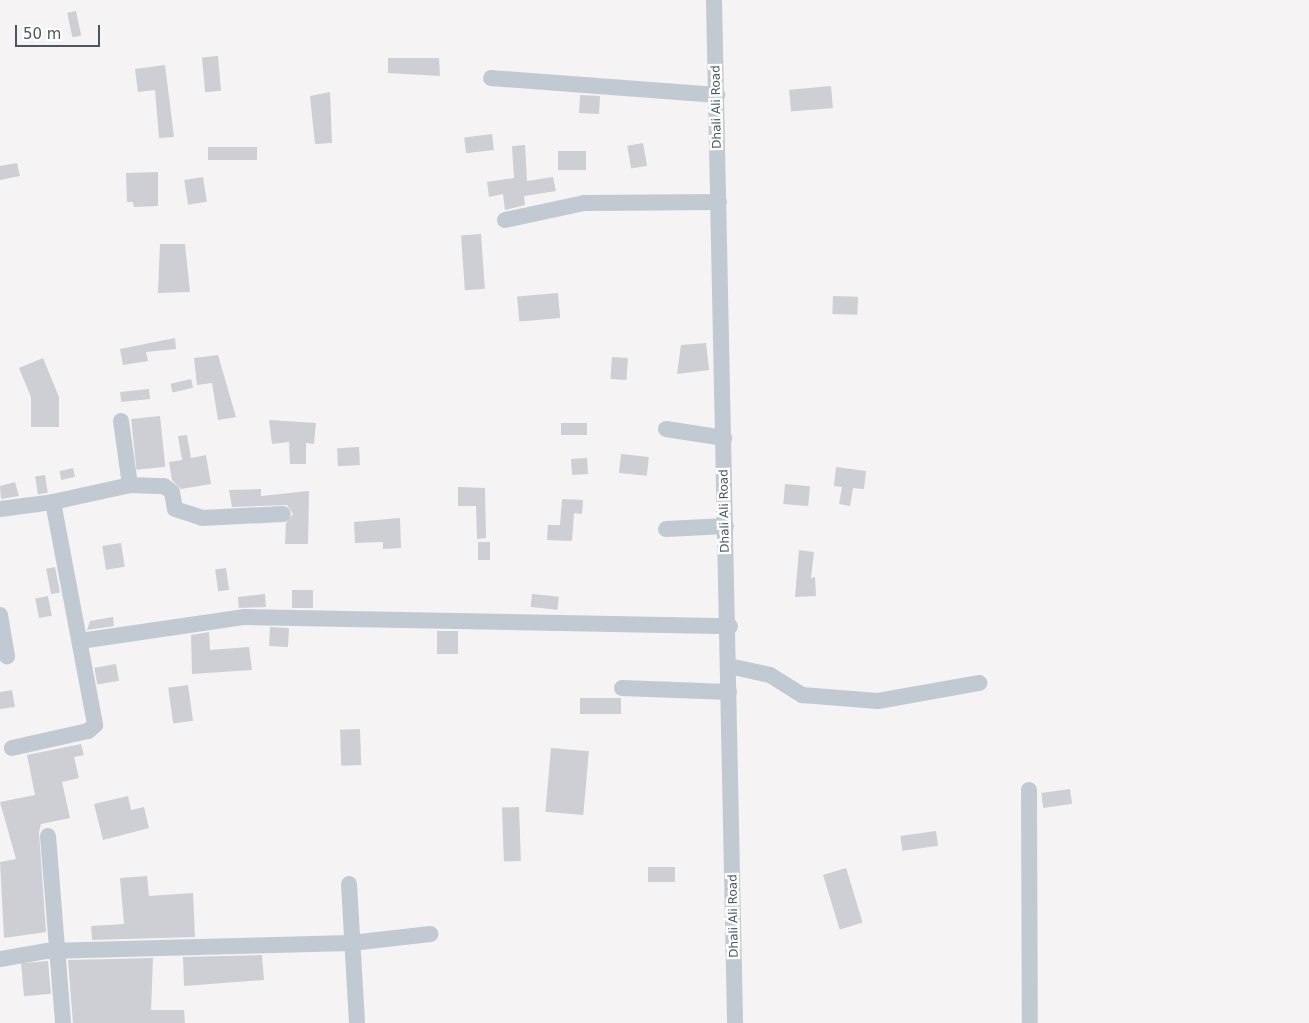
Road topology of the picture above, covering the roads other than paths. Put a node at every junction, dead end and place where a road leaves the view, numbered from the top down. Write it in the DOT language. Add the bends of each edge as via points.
graph roads {
  1 [pos="714,0"];
  2 [pos="491,78"];
  3 [pos="717,95"];
  4 [pos="719,202"];
  5 [pos="505,220"];
  6 [pos="121,421"];
  7 [pos="666,429"];
  8 [pos="724,438"];
  9 [pos="130,485"];
  10 [pos="53,502"];
  11 [pos="0,510"];
  12 [pos="284,514"];
  13 [pos="726,526"];
  14 [pos="666,528"];
  15 [pos="0,615"];
  16 [pos="729,626"];
  17 [pos="80,641"];
  18 [pos="7,656"];
  19 [pos="729,666"];
  20 [pos="979,684"];
  21 [pos="622,688"];
  22 [pos="729,692"];
  23 [pos="12,748"];
  24 [pos="1029,790"];
  25 [pos="48,836"];
  26 [pos="348,884"];
  27 [pos="430,934"];
  28 [pos="351,943"];
  29 [pos="60,950"];
  30 [pos="0,960"];
  31 [pos="63,1023"];
  32 [pos="357,1023"];
  33 [pos="735,1023"];
  34 [pos="1030,1023"];
  1 -- 3 [label="street, Dhali Ali Road"];
  2 -- 3 [label="street"];
  3 -- 4 [label="street, Dhali Ali Road"];
  4 -- 5 [label="street" via="584,203"];
  4 -- 8 [label="street, Dhali Ali Road"];
  6 -- 9 [label="street"];
  7 -- 8 [label="street"];
  8 -- 13 [label="street, Dhali Ali Road"];
  9 -- 10 [label="street"];
  9 -- 12 [label="street" via="164,486 172,492 175,509 202,518"];
  10 -- 11 [label="street"];
  10 -- 17 [label="street"];
  13 -- 14 [label="street"];
  13 -- 16 [label="street, Dhali Ali Road"];
  15 -- 18 [label="street"];
  16 -- 17 [label="street" via="245,617"];
  16 -- 19 [label="street, Dhali Ali Road"];
  17 -- 23 [label="street" via="95,725 88,731"];
  19 -- 20 [label="street" via="770,675 802,695 878,701"];
  19 -- 22 [label="street, Dhali Ali Road"];
  21 -- 22 [label="street"];
  22 -- 33 [label="street, Dhali Ali Road"];
  24 -- 34 [label="street"];
  25 -- 29 [label="street"];
  26 -- 28 [label="street"];
  27 -- 28 [label="street"];
  28 -- 29 [label="street"];
  28 -- 32 [label="street"];
  29 -- 30 [label="street"];
  29 -- 31 [label="street"];
}
